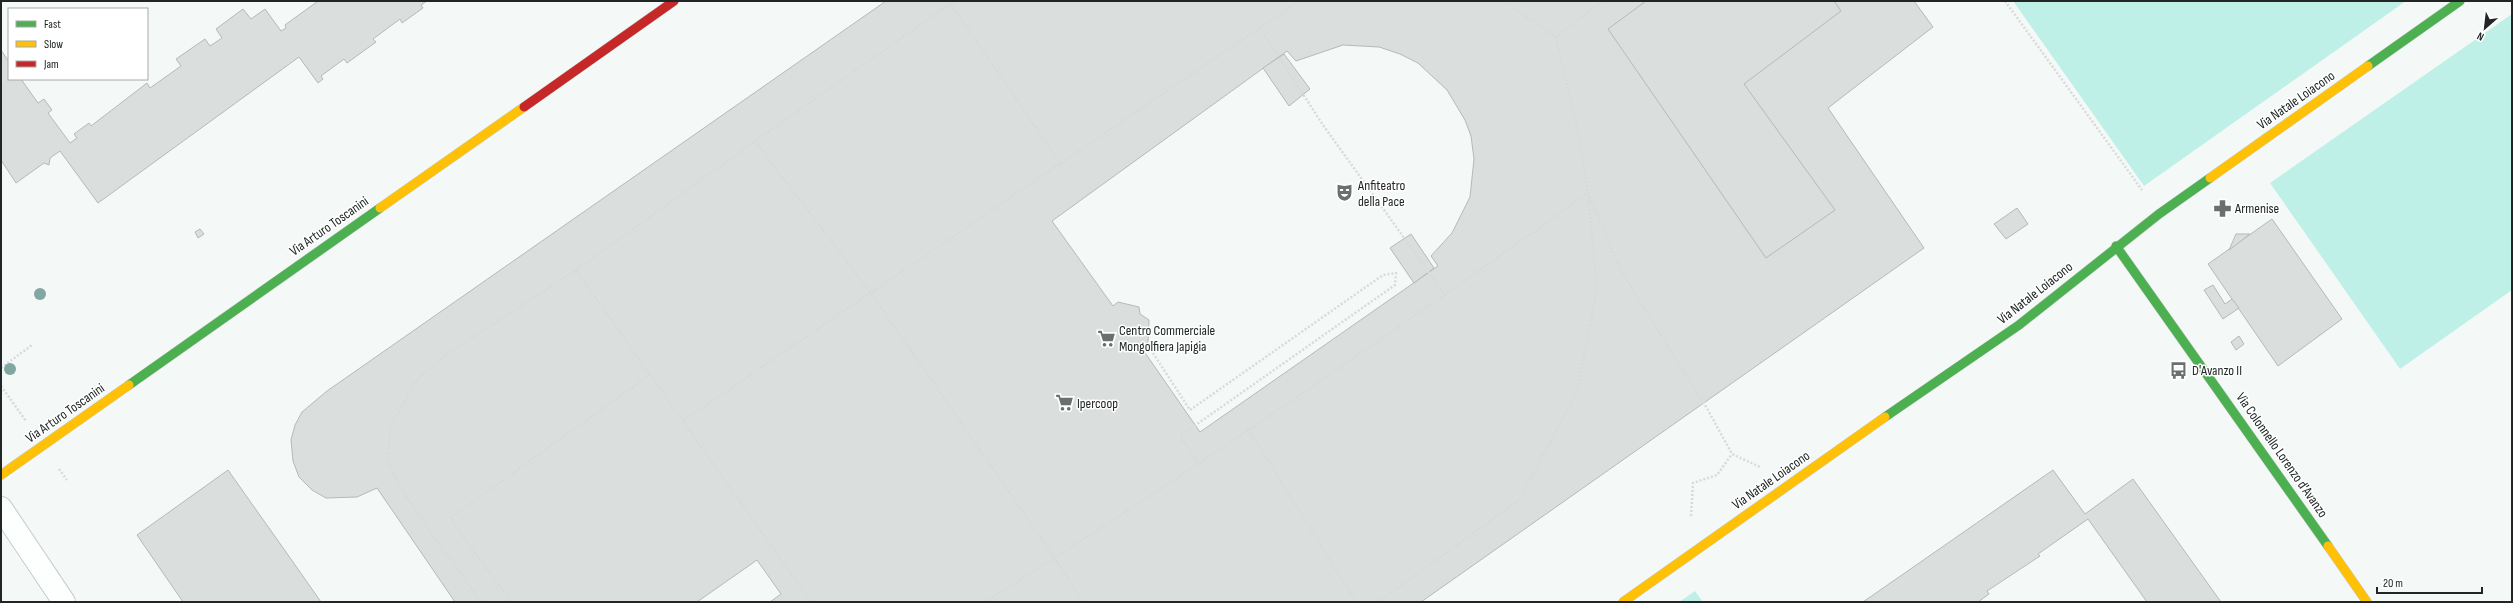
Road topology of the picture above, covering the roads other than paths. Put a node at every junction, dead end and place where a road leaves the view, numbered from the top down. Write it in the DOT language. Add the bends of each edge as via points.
graph roads {
  1 [pos="674,1"];
  2 [pos="2460,1"];
  3 [pos="2116,246"];
  4 [pos="1,475"];
  5 [pos="1,508"];
  6 [pos="64,602"];
  7 [pos="1623,602"];
  8 [pos="2367,602"];
  1 -- 4 [label="street, Via Arturo Toscanini"];
  2 -- 3 [label="street, Via Natale Loiacono"];
  3 -- 7 [label="street, Via Natale Loiacono" via="2019,325 1792,481"];
  3 -- 8 [label="street, Via Colonnello Lorenzo d'Avanzo"];
  5 -- 6 [label="street"];
}
